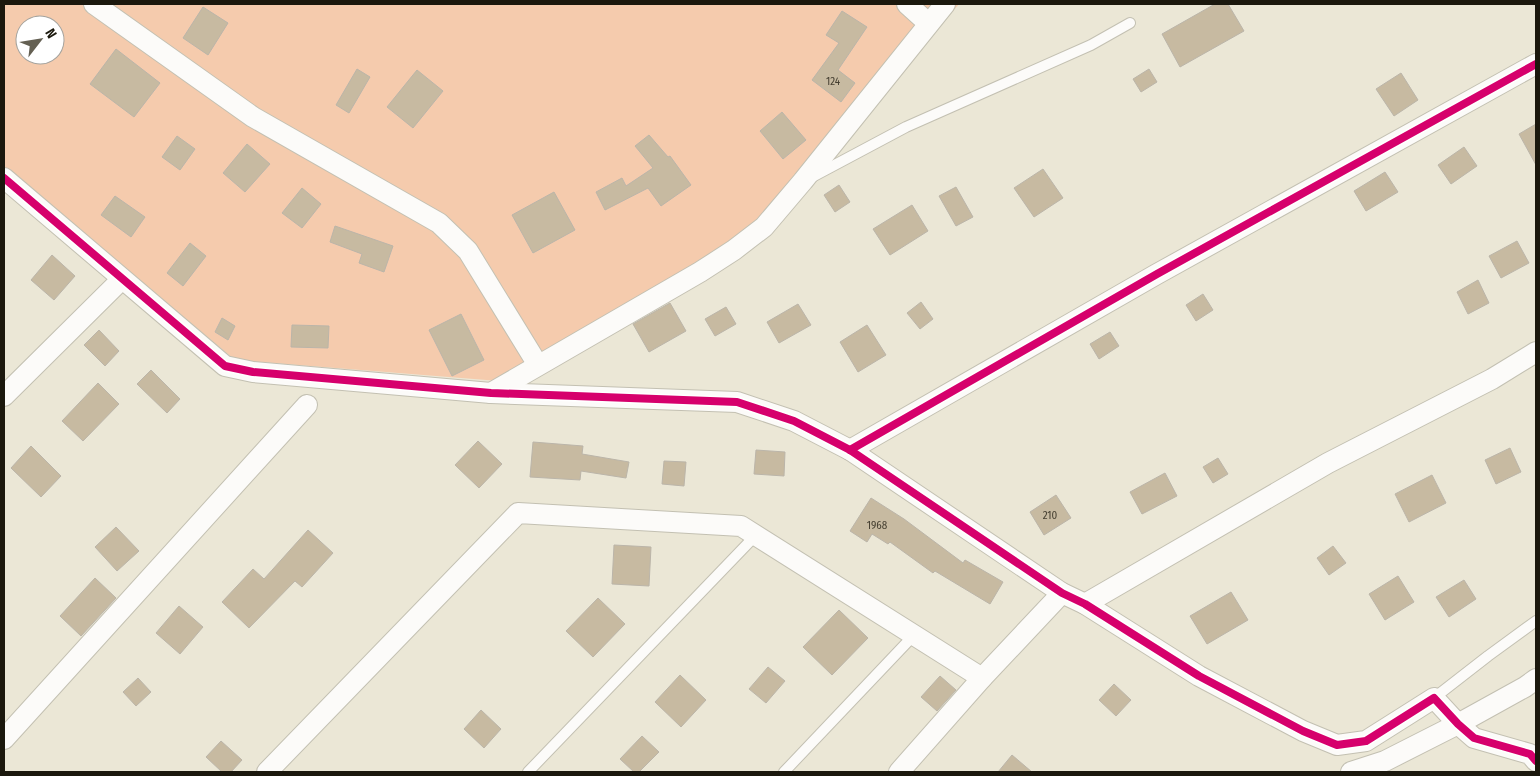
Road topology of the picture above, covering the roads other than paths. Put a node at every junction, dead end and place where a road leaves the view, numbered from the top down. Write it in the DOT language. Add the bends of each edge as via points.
graph roads {
  1 [pos="94,4"];
  2 [pos="908,4"];
  3 [pos="945,4"];
  4 [pos="928,23"];
  5 [pos="1130,23"];
  6 [pos="1536,64"];
  7 [pos="4,178"];
  8 [pos="803,181"];
  9 [pos="122,279"];
  10 [pos="1536,352"];
  11 [pos="538,365"];
  12 [pos="491,393"];
  13 [pos="4,396"];
  14 [pos="307,405"];
  15 [pos="850,450"];
  16 [pos="756,535"];
  17 [pos="1062,593"];
  18 [pos="1085,604"];
  19 [pos="1536,621"];
  20 [pos="915,634"];
  21 [pos="982,678"];
  22 [pos="1536,679"];
  23 [pos="1434,698"];
  24 [pos="1458,724"];
  25 [pos="4,739"];
  26 [pos="1536,761"];
  27 [pos="267,772"];
  28 [pos="528,772"];
  29 [pos="784,772"];
  30 [pos="899,772"];
  31 [pos="1351,772"];
  1 -- 11 [label="street" via="253,117 439,223 468,251"];
  2 -- 4 [label="street"];
  3 -- 4 [label="street"];
  4 -- 8 [label="street"];
  5 -- 8 [label="lane" via="1091,45 906,127"];
  6 -- 15 [label="street" via="1157,274"];
  7 -- 9 [label="street"];
  8 -- 11 [label="street" via="764,227 734,250"];
  9 -- 12 [label="street" via="225,366 253,372"];
  9 -- 13 [label="street"];
  10 -- 18 [label="street" via="1492,379 1328,463"];
  11 -- 12 [label="street"];
  12 -- 15 [label="street" via="738,402 794,421"];
  14 -- 25 [label="street"];
  15 -- 17 [label="street"];
  16 -- 20 [label="street"];
  16 -- 27 [label="street" via="741,526 518,512"];
  16 -- 28 [label="lane"];
  17 -- 18 [label="street"];
  17 -- 21 [label="street"];
  18 -- 23 [label="street" via="1199,676 1303,731 1337,745 1366,741"];
  19 -- 23 [label="lane"];
  20 -- 21 [label="street"];
  20 -- 29 [label="lane"];
  21 -- 30 [label="street"];
  22 -- 24 [label="street"];
  23 -- 24 [label="street"];
  24 -- 26 [label="street" via="1474,738 1530,754"];
  24 -- 31 [label="street" via="1385,761"];
}
